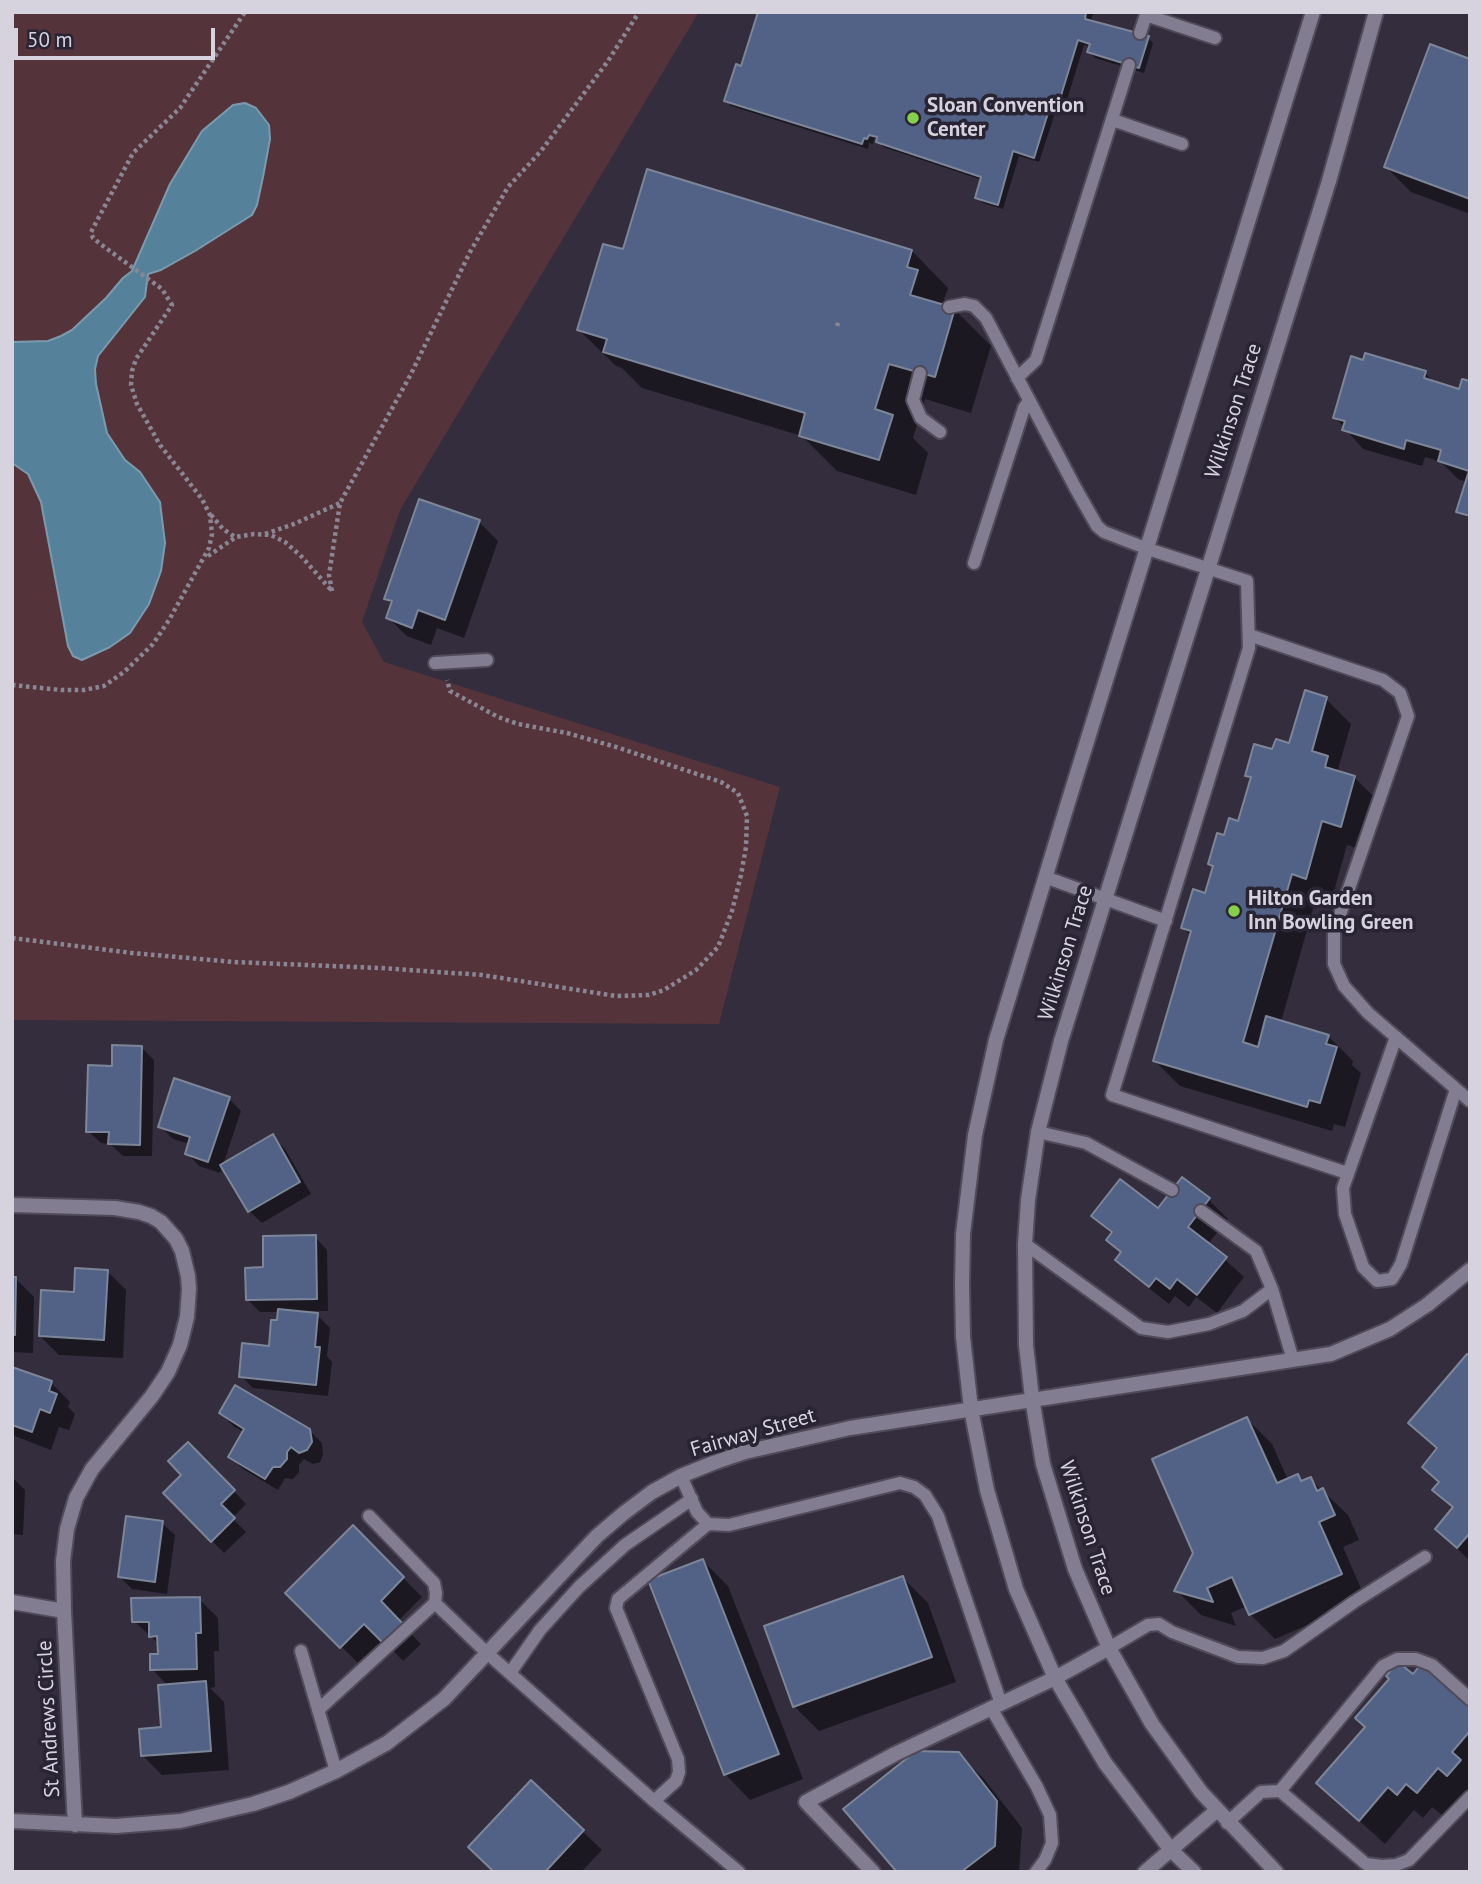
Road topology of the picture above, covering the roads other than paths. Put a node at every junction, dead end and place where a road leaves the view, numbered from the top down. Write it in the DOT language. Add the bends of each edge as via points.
graph roads {
  1 [pos="1313,12"];
  2 [pos="1376,12"];
  3 [pos="1147,14"];
  4 [pos="1140,33"];
  5 [pos="1215,38"];
  6 [pos="1129,65"];
  7 [pos="1113,120"];
  8 [pos="1182,144"];
  9 [pos="949,307"];
  10 [pos="920,373"];
  11 [pos="1017,378"];
  12 [pos="1029,401"];
  13 [pos="940,432"];
  14 [pos="1148,549"];
  15 [pos="974,563"];
  16 [pos="1208,569"];
  17 [pos="1249,635"];
  18 [pos="487,660"];
  19 [pos="438,663"];
  20 [pos="1045,877"];
  21 [pos="1104,900"];
  22 [pos="1166,921"];
  23 [pos="1396,1037"];
  24 [pos="1456,1090"];
  25 [pos="1470,1101"];
  26 [pos="1038,1132"];
  27 [pos="1347,1173"];
  28 [pos="1172,1190"];
  29 [pos="12,1205"];
  30 [pos="1201,1211"];
  31 [pos="1025,1244"];
  32 [pos="1470,1270"];
  33 [pos="1272,1289"];
  34 [pos="1293,1360"];
  35 [pos="1031,1398"];
  36 [pos="971,1409"];
  37 [pos="681,1476"];
  38 [pos="692,1499"];
  39 [pos="369,1516"];
  40 [pos="708,1524"];
  41 [pos="1424,1558"];
  42 [pos="12,1602"];
  43 [pos="435,1603"];
  44 [pos="64,1611"];
  45 [pos="1110,1648"];
  46 [pos="301,1651"];
  47 [pos="487,1653"];
  48 [pos="510,1672"];
  49 [pos="1055,1678"];
  50 [pos="1470,1699"];
  51 [pos="996,1706"];
  52 [pos="318,1710"];
  53 [pos="336,1771"];
  54 [pos="1280,1791"];
  55 [pos="1470,1797"];
  56 [pos="654,1801"];
  57 [pos="1216,1811"];
  58 [pos="12,1821"];
  59 [pos="1227,1822"];
  60 [pos="75,1825"];
  61 [pos="1171,1850"];
  62 [pos="739,1872"];
  63 [pos="873,1872"];
  64 [pos="1036,1872"];
  65 [pos="1145,1872"];
  66 [pos="1194,1872"];
  67 [pos="1276,1872"];
  1 -- 14 [label="street, Wilkinson Trace"];
  2 -- 16 [label="street, Wilkinson Trace" via="1329,180"];
  3 -- 4 [label="lane"];
  3 -- 5 [label="lane"];
  6 -- 7 [label="lane"];
  7 -- 8 [label="lane"];
  7 -- 11 [label="lane" via="1036,360"];
  9 -- 11 [label="lane" via="974,306 986,318"];
  10 -- 13 [label="lane" via="912,400 921,418"];
  11 -- 12 [label="lane"];
  12 -- 14 [label="lane" via="1097,526"];
  12 -- 15 [label="lane"];
  14 -- 16 [label="lane"];
  14 -- 20 [label="street, Wilkinson Trace"];
  16 -- 17 [label="lane" via="1247,581"];
  16 -- 21 [label="street, Wilkinson Trace"];
  17 -- 22 [label="lane" via="1250,648"];
  17 -- 23 [label="lane" via="1383,680 1400,693 1408,716 1334,932 1334,964 1344,986"];
  18 -- 19 [label="lane"];
  20 -- 21 [label="lane"];
  20 -- 36 [label="street, Wilkinson Trace" via="990,1064 967,1184 962,1285"];
  21 -- 22 [label="lane"];
  21 -- 26 [label="street, Wilkinson Trace"];
  22 -- 27 [label="lane" via="1112,1095"];
  23 -- 24 [label="lane"];
  23 -- 27 [label="lane"];
  24 -- 25 [label="lane"];
  24 -- 27 [label="lane" via="1401,1264 1392,1279 1377,1281 1363,1267 1345,1214"];
  26 -- 28 [label="lane" via="1086,1143"];
  26 -- 31 [label="street, Wilkinson Trace"];
  29 -- 44 [label="street, St Andrews Circle" via="115,1208 151,1216 176,1239 188,1276 187,1317 168,1372 92,1469 76,1497 63,1561"];
  30 -- 33 [label="lane" via="1256,1251"];
  31 -- 33 [label="lane" via="1141,1328 1168,1332 1209,1324 1243,1311"];
  31 -- 35 [label="street, Wilkinson Trace"];
  32 -- 34 [label="street, Fairway Street" via="1390,1329 1331,1354"];
  33 -- 34 [label="lane"];
  34 -- 35 [label="street, Fairway Street"];
  35 -- 36 [label="street, Fairway Street"];
  35 -- 45 [label="street, Wilkinson Trace" via="1062,1532"];
  36 -- 37 [label="street, Fairway Street" via="814,1435 745,1452"];
  36 -- 49 [label="street, Wilkinson Trace" via="1000,1540"];
  37 -- 38 [label="lane"];
  37 -- 47 [label="street, Fairway Street" via="652,1492 597,1536"];
  38 -- 40 [label="lane"];
  38 -- 48 [label="lane" via="625,1545 579,1587"];
  39 -- 43 [label="lane" via="434,1583"];
  40 -- 51 [label="lane" via="729,1525 900,1483 914,1487 938,1516"];
  40 -- 56 [label="lane" via="618,1599 616,1608 678,1759 676,1781"];
  41 -- 45 [label="lane" via="1284,1651 1263,1658 1238,1657 1159,1624 1149,1625"];
  42 -- 44 [label="street, St Andrews Circle"];
  43 -- 47 [label="lane"];
  43 -- 52 [label="lane"];
  44 -- 60 [label="street, St Andrews Circle"];
  45 -- 49 [label="street"];
  45 -- 57 [label="street, Wilkinson Trace" via="1152,1724"];
  46 -- 52 [label="lane"];
  47 -- 48 [label="lane"];
  47 -- 53 [label="street, Fairway Street" via="416,1723"];
  48 -- 56 [label="lane"];
  49 -- 51 [label="street"];
  49 -- 61 [label="street, Wilkinson Trace" via="1105,1763"];
  50 -- 54 [label="lane" via="1432,1665 1397,1659 1383,1667"];
  51 -- 63 [label="street" via="806,1802"];
  51 -- 64 [label="lane" via="1050,1815 1052,1843"];
  52 -- 53 [label="lane"];
  53 -- 60 [label="street, Fairway Street" via="289,1792 216,1814 146,1825"];
  54 -- 55 [label="lane" via="1366,1864 1382,1866 1409,1860"];
  54 -- 59 [label="lane" via="1261,1792"];
  56 -- 62 [label="lane"];
  57 -- 59 [label="street, Wilkinson Trace"];
  57 -- 61 [label="street"];
  58 -- 60 [label="street, Fairway Street"];
  59 -- 67 [label="street, Wilkinson Trace"];
  61 -- 65 [label="street"];
  61 -- 66 [label="street, Wilkinson Trace"];
}
